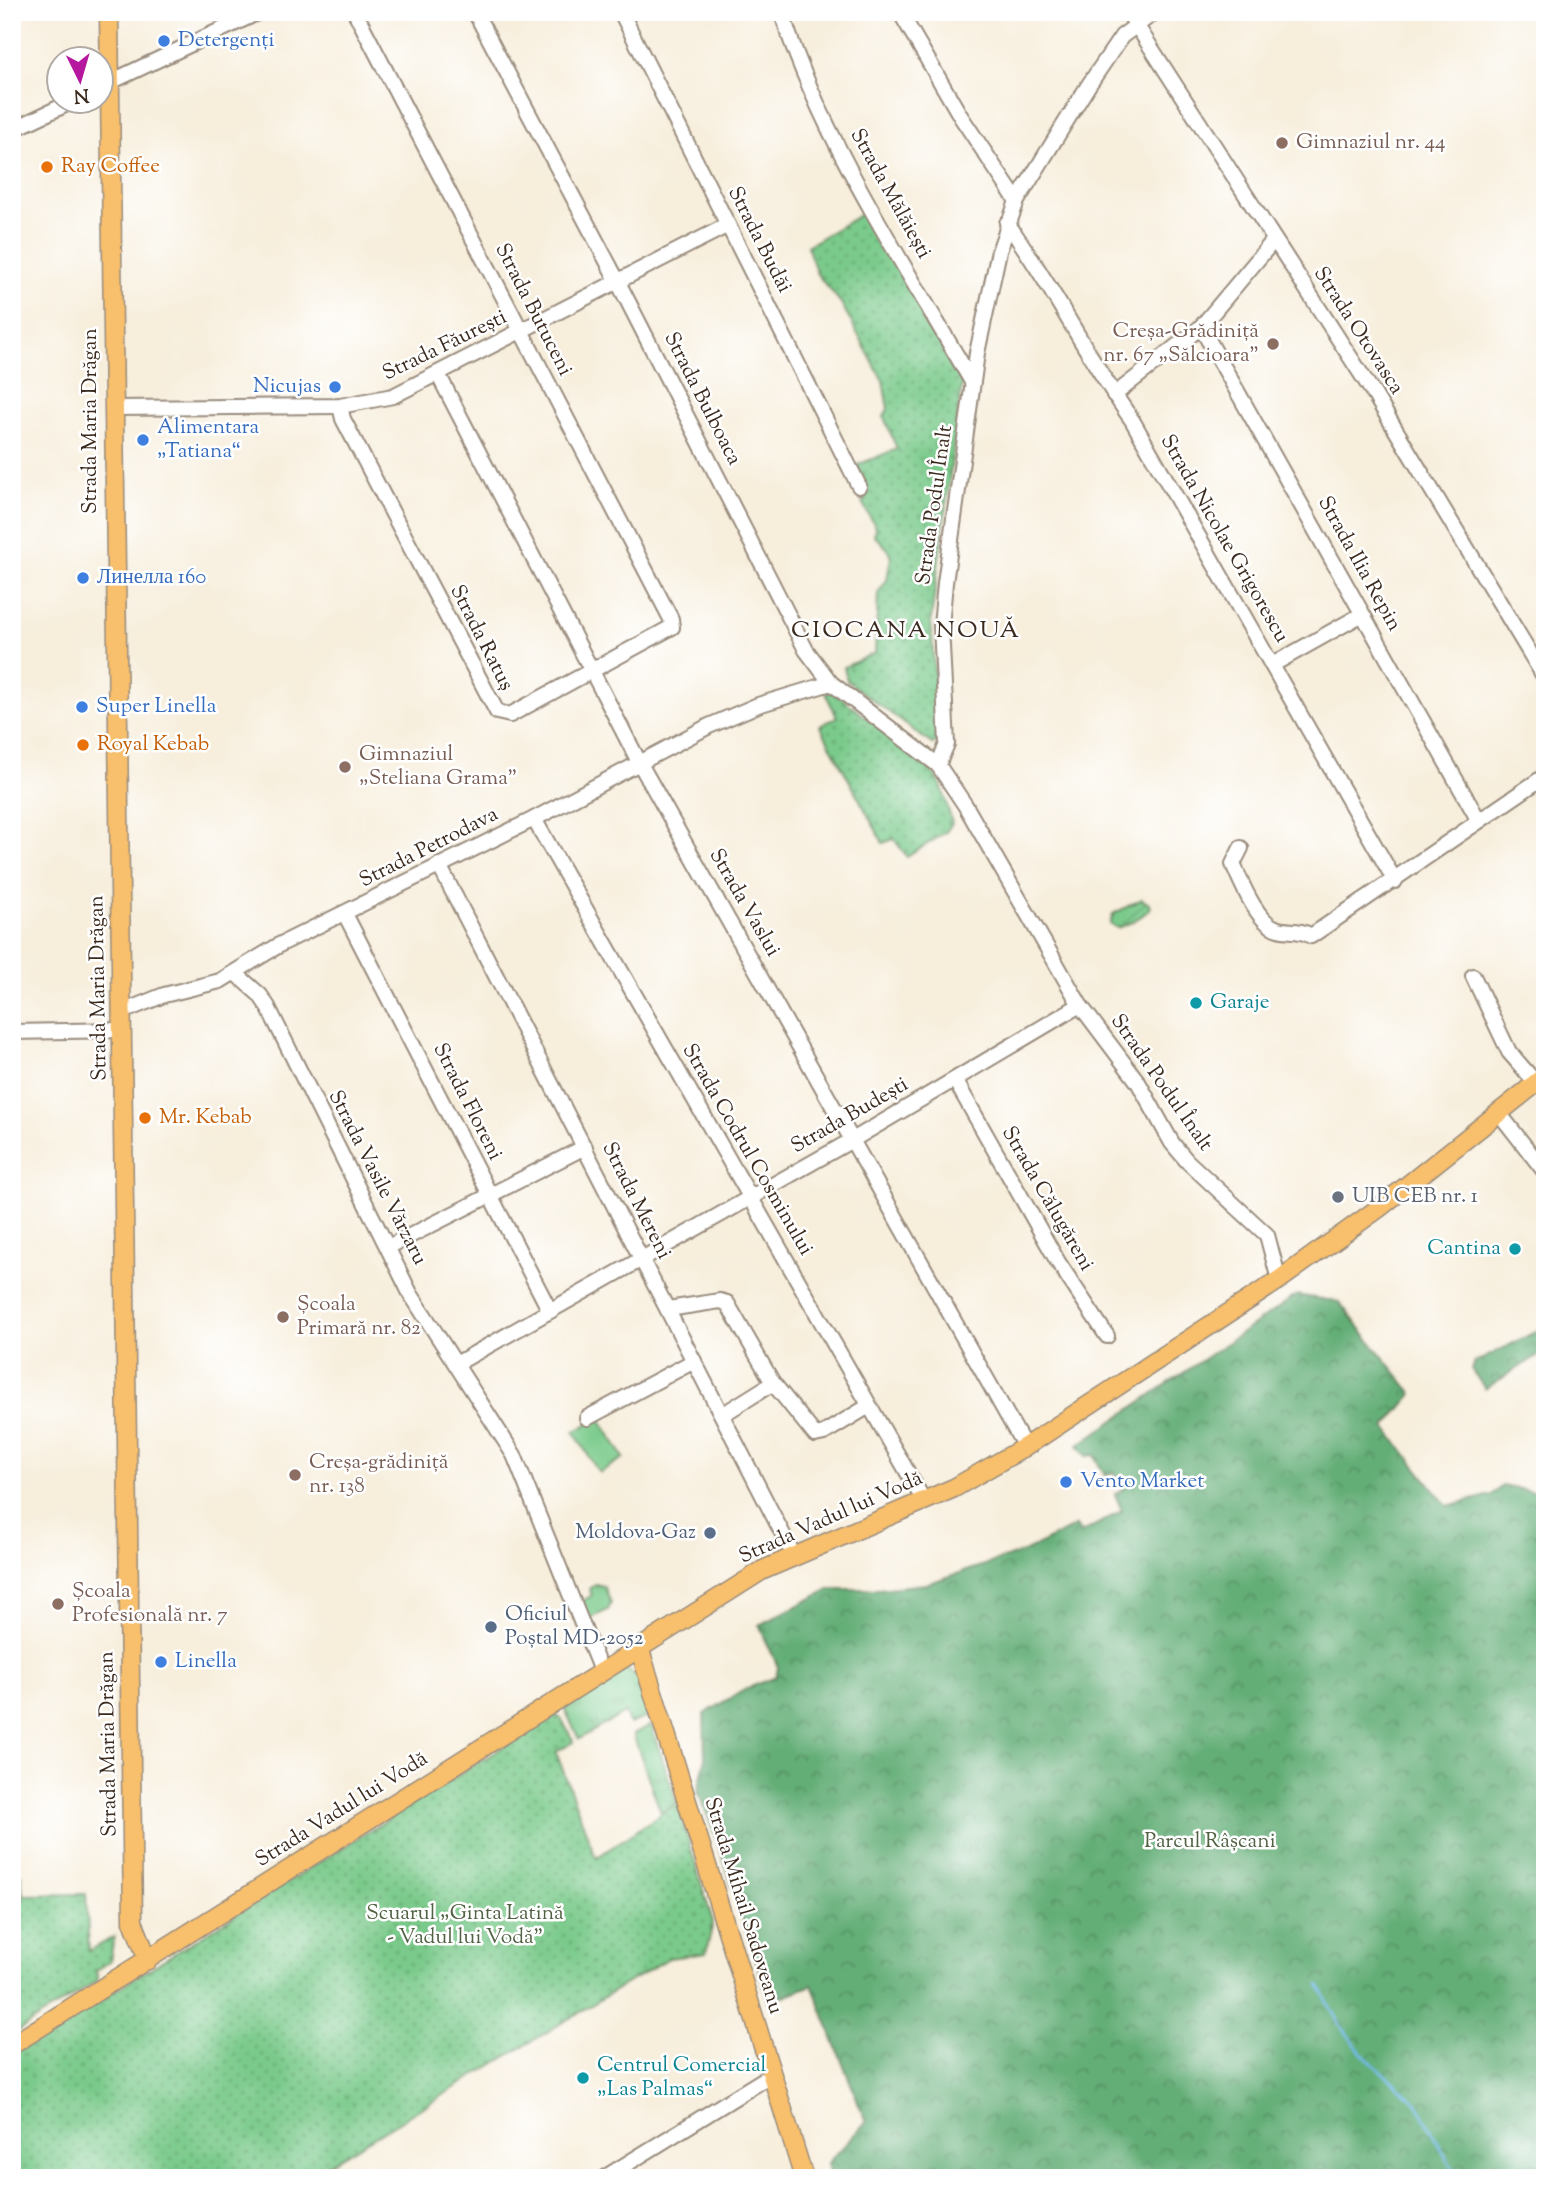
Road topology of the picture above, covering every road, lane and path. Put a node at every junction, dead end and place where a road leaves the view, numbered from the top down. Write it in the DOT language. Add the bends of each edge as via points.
graph roads {
  1 [pos="109,12"];
  2 [pos="260,12"];
  3 [pos="355,12"];
  4 [pos="475,12"];
  5 [pos="621,12"];
  6 [pos="900,12"];
  7 [pos="1128,12"];
  8 [pos="1154,12"];
  9 [pos="784,20"];
  10 [pos="1137,25"];
  11 [pos="107,46"];
  12 [pos="116,79"];
  13 [pos="46,114"];
  14 [pos="106,116"];
  15 [pos="12,131"];
  16 [pos="1017,201"];
  17 [pos="1007,223"];
  18 [pos="728,225"];
  19 [pos="1274,240"];
  20 [pos="618,282"];
  21 [pos="1201,327"];
  22 [pos="521,332"];
  23 [pos="438,374"];
  24 [pos="972,382"];
  25 [pos="1114,395"];
  26 [pos="340,406"];
  27 [pos="114,408"];
  28 [pos="859,486"];
  29 [pos="1361,615"];
  30 [pos="672,627"];
  31 [pos="1272,664"];
  32 [pos="590,671"];
  33 [pos="1545,678"];
  34 [pos="831,683"];
  35 [pos="639,762"];
  36 [pos="938,765"];
  37 [pos="1545,776"];
  38 [pos="534,819"];
  39 [pos="1479,821"];
  40 [pos="1241,848"];
  41 [pos="439,865"];
  42 [pos="1395,881"];
  43 [pos="345,914"];
  44 [pos="235,973"];
  45 [pos="1473,976"];
  46 [pos="1080,1005"];
  47 [pos="122,1021"];
  48 [pos="12,1032"];
  49 [pos="955,1080"];
  50 [pos="1540,1080"];
  51 [pos="1499,1113"];
  52 [pos="854,1139"];
  53 [pos="585,1147"];
  54 [pos="1545,1172"];
  55 [pos="490,1193"];
  56 [pos="750,1197"];
  57 [pos="388,1247"];
  58 [pos="642,1260"];
  59 [pos="1279,1280"];
  60 [pos="668,1309"];
  61 [pos="550,1311"];
  62 [pos="1107,1336"];
  63 [pos="694,1361"];
  64 [pos="456,1364"];
  65 [pos="773,1383"];
  66 [pos="869,1406"];
  67 [pos="722,1415"];
  68 [pos="587,1418"];
  69 [pos="1025,1447"];
  70 [pos="924,1502"];
  71 [pos="794,1556"];
  72 [pos="639,1647"];
  73 [pos="601,1671"];
  74 [pos="148,1960"];
  75 [pos="12,2045"];
  76 [pos="771,2075"];
  77 [pos="604,2178"];
  78 [pos="804,2178"];
  1 -- 11 [label="main road, Strada Maria Drăgan"];
  2 -- 12 [label="street"];
  3 -- 22 [label="street, Strada Butuceni"];
  4 -- 20 [label="street, Strada Bulboaca"];
  5 -- 18 [label="street, Strada Budăi"];
  6 -- 16 [label="street"];
  7 -- 10 [label="street, Strada Otovasca"];
  8 -- 10 [label="street, Strada Podul Înalt"];
  9 -- 24 [label="street, Strada Mălăiești" via="804,80 865,197"];
  10 -- 16 [label="street, Strada Podul Înalt" via="1122,36"];
  10 -- 19 [label="street, Strada Otovasca"];
  13 -- 15 [label="street"];
  14 -- 27 [label="main road, Strada Maria Drăgan"];
  16 -- 17 [label="street, Strada Podul Înalt"];
  17 -- 24 [label="street, Strada Podul Înalt"];
  17 -- 25 [label="street, Strada Nicolae Grigorescu" via="1037,263"];
  18 -- 20 [label="street, Strada Făurești"];
  18 -- 28 [label="street, Strada Budăi"];
  19 -- 21 [label="street"];
  19 -- 33 [label="street, Strada Otovasca" via="1374,394"];
  20 -- 22 [label="street, Strada Făurești"];
  20 -- 34 [label="street, Strada Bulboaca" via="806,650"];
  21 -- 25 [label="street"];
  21 -- 29 [label="street, Strada Ilia Repin"];
  22 -- 23 [label="street, Strada Făurești"];
  22 -- 30 [label="street, Strada Butuceni"];
  23 -- 26 [label="street, Strada Făurești" via="376,401"];
  23 -- 32 [label="street, Strada Vaslui"];
  24 -- 36 [label="street, Strada Podul Înalt" via="944,583 947,744"];
  25 -- 31 [label="street, Strada Nicolae Grigorescu"];
  26 -- 27 [label="street, Strada Făurești"];
  26 -- 32 [label="street, Strada Ratuș" via="497,712 510,715"];
  27 -- 47 [label="main road, Strada Maria Drăgan"];
  29 -- 31 [label="street"];
  29 -- 39 [label="street, Strada Ilia Repin"];
  30 -- 32 [label="street, Strada Ratuș"];
  31 -- 42 [label="street, Strada Nicolae Grigorescu"];
  32 -- 35 [label="street, Strada Vaslui"];
  34 -- 35 [label="street, Strada Petrodava" via="734,714"];
  34 -- 36 [label="street, Strada Bulboaca"];
  35 -- 38 [label="street, Strada Petrodava"];
  35 -- 52 [label="street, Strada Vaslui"];
  36 -- 46 [label="street, Strada Podul Înalt"];
  37 -- 39 [label="street"];
  38 -- 41 [label="street, Strada Petrodava"];
  38 -- 56 [label="street, Strada Codrul Cosminului"];
  39 -- 42 [label="street"];
  40 -- 42 [label="street" via="1233,864 1261,915 1273,927 1311,936"];
  41 -- 43 [label="street, Strada Petrodava"];
  41 -- 53 [label="street, Strada Mereni"];
  43 -- 44 [label="street, Strada Petrodava" via="281,944"];
  43 -- 55 [label="street, Strada Floreni"];
  44 -- 47 [label="street, Strada Petrodava" via="164,995"];
  44 -- 57 [label="street, Strada Vasile Vărzaru" via="268,1007"];
  45 -- 50 [label="street" via="1509,1052"];
  46 -- 49 [label="street, Strada Budești"];
  46 -- 59 [label="street, Strada Podul Înalt" via="1138,1082 1162,1128 1187,1161 1261,1226 1272,1246"];
  47 -- 48 [label="street"];
  47 -- 74 [label="main road, Strada Maria Drăgan" via="133,1921"];
  49 -- 52 [label="street, Strada Budești"];
  49 -- 62 [label="street, Strada Călugăreni" via="1058,1262"];
  50 -- 51 [label="main road, Strada Vadul lui Vodă"];
  51 -- 54 [label="street"];
  51 -- 59 [label="main road, Strada Vadul lui Vodă"];
  52 -- 56 [label="street, Strada Budești"];
  52 -- 69 [label="street, Strada Vaslui"];
  53 -- 55 [label="street"];
  53 -- 58 [label="street, Strada Mereni"];
  55 -- 57 [label="street"];
  55 -- 61 [label="street, Strada Floreni"];
  56 -- 58 [label="street, Strada Budești"];
  56 -- 66 [label="street, Strada Codrul Cosminului"];
  57 -- 64 [label="street, Strada Vasile Vărzaru" via="410,1293"];
  58 -- 60 [label="street, Strada Mereni"];
  58 -- 61 [label="street, Strada Budești"];
  59 -- 69 [label="main road, Strada Vadul lui Vodă"];
  60 -- 63 [label="street, Strada Mereni"];
  60 -- 65 [label="street" via="727,1303"];
  61 -- 64 [label="street, Strada Budești"];
  63 -- 67 [label="street, Strada Mereni"];
  63 -- 68 [label="street"];
  64 -- 73 [label="street, Strada Vasile Vărzaru" via="517,1462"];
  65 -- 66 [label="street" via="815,1435"];
  65 -- 67 [label="street"];
  66 -- 70 [label="street, Strada Codrul Cosminului"];
  67 -- 71 [label="street, Strada Mereni"];
  69 -- 70 [label="main road, Strada Vadul lui Vodă"];
  70 -- 71 [label="main road, Strada Vadul lui Vodă"];
  71 -- 72 [label="main road, Strada Vadul lui Vodă" via="763,1570"];
  72 -- 73 [label="main road, Strada Vadul lui Vodă"];
  72 -- 76 [label="main road, Strada Mihail Sadoveanu"];
  73 -- 74 [label="main road, Strada Vadul lui Vodă"];
  74 -- 75 [label="main road, Strada Vadul lui Vodă"];
  76 -- 77 [label="street"];
  76 -- 78 [label="main road, Strada Mihail Sadoveanu"];
}
